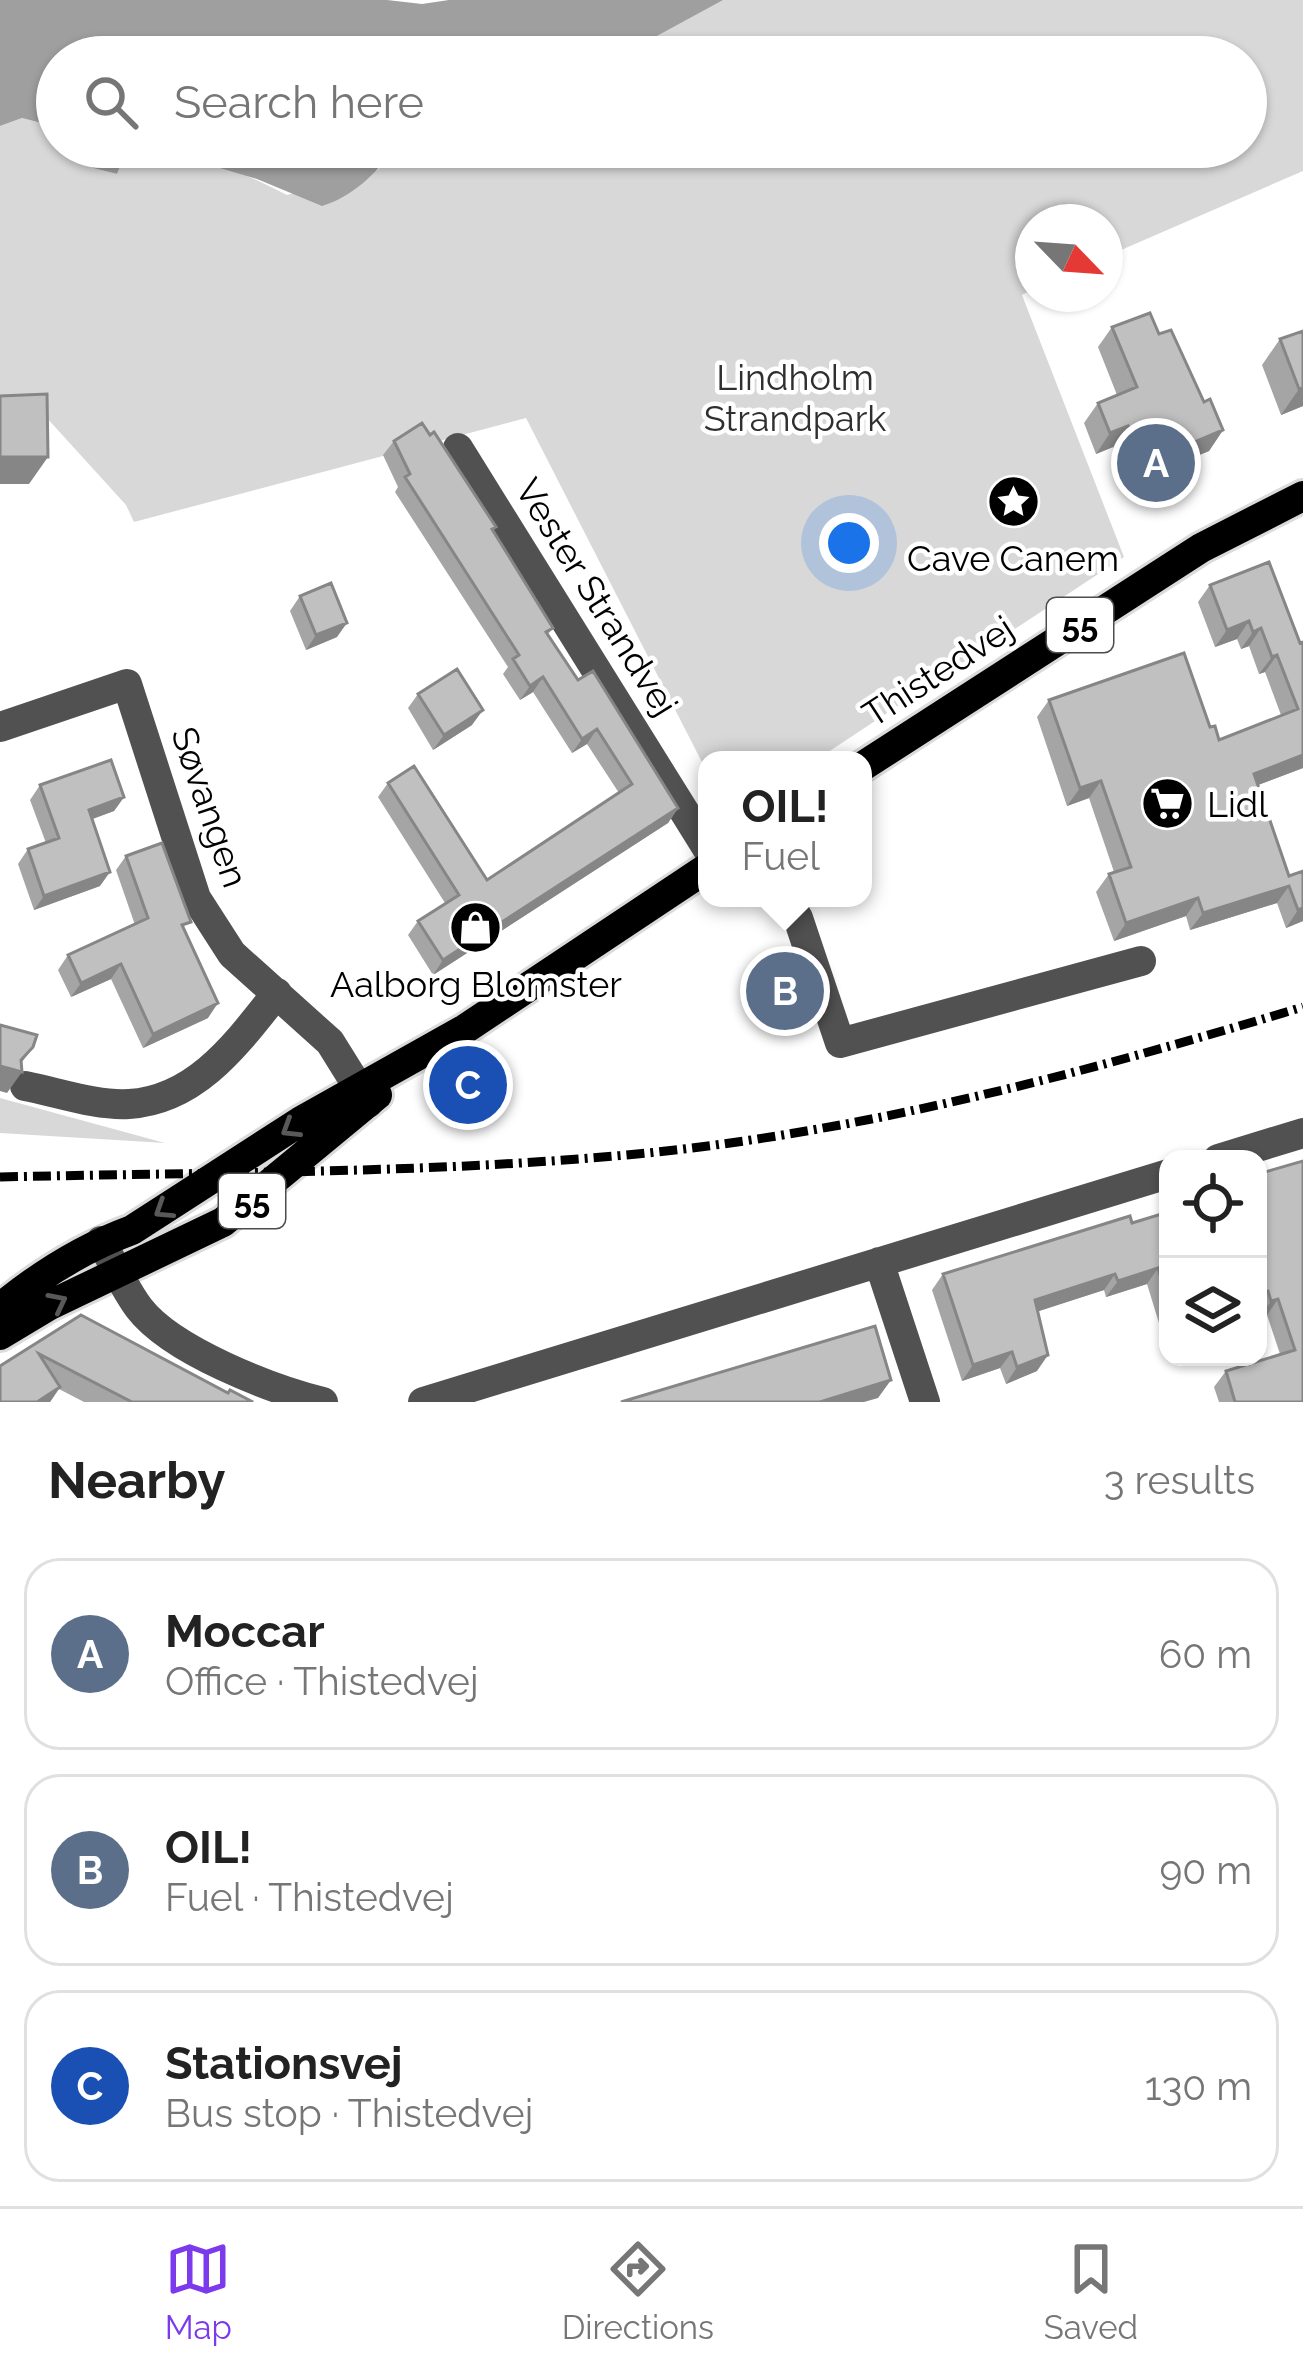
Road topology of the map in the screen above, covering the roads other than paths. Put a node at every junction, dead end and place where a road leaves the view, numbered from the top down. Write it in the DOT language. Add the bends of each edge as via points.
graph roads {
  1 [pos="458,448"];
  2 [pos="1303,496"];
  3 [pos="0,727"];
  4 [pos="872,760"];
  5 [pos="698,834"];
  6 [pos="698,874"];
  7 [pos="791,907"];
  8 [pos="1141,961"];
  9 [pos="277,993"];
  10 [pos="25,1086"];
  11 [pos="364,1096"];
  12 [pos="1303,1133"];
  13 [pos="1248,1150"];
  14 [pos="1159,1177"];
  15 [pos="101,1241"];
  16 [pos="879,1262"];
  17 [pos="118,1272"];
  18 [pos="0,1308"];
  19 [pos="0,1335"];
  20 [pos="323,1402"];
  21 [pos="423,1402"];
  22 [pos="925,1402"];
  1 -- 5 [label="street, Vester Strandvej"];
  2 -- 4 [label="main road, Thistedvej / 55" via="1201,548"];
  3 -- 9 [label="street, Søvangen" via="127,683 196,898 232,954"];
  6 -- 11 [label="main road, 55"];
  7 -- 8 [label="street" via="840,1042"];
  9 -- 10 [label="street" via="226,1056 158,1099 125,1104"];
  9 -- 11 [label="street, Søvangen" via="330,1042"];
  11 -- 15 [label="main road, 55, one-way" via="302,1121 132,1230"];
  11 -- 17 [label="main road, 55" via="223,1222"];
  12 -- 13 [label="street"];
  14 -- 16 [label="street"];
  15 -- 17 [label="street"];
  15 -- 18 [label="main road, 55"];
  16 -- 21 [label="street"];
  16 -- 22 [label="street"];
  19 -- 17 [label="main road, 55, one-way"];
  17 -- 20 [label="street" via="140,1310 174,1338 276,1390"];
}
